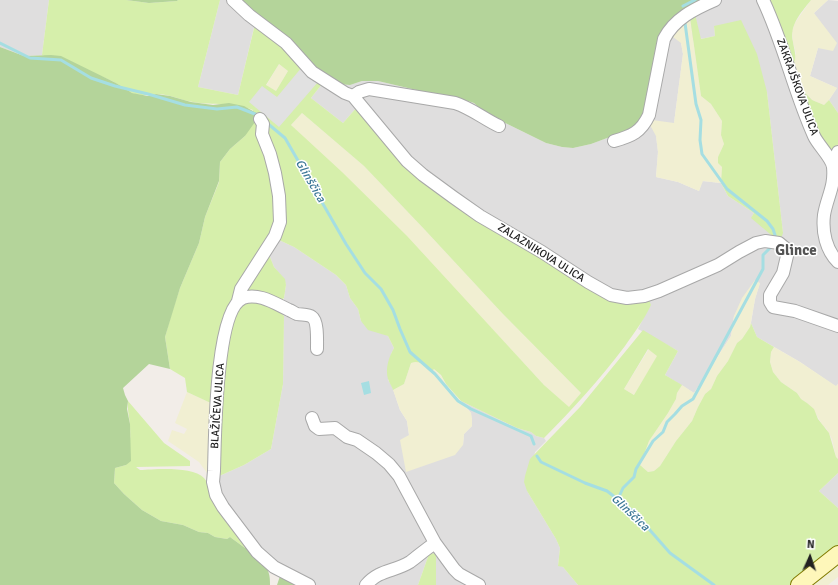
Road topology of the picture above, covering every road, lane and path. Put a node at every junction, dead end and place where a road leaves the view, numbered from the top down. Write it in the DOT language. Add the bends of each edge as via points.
graph roads {
  1 [pos="233,0"];
  2 [pos="715,0"];
  3 [pos="763,0"];
  4 [pos="354,96"];
  5 [pos="260,119"];
  6 [pos="499,126"];
  7 [pos="614,141"];
  8 [pos="838,152"];
  9 [pos="833,165"];
  10 [pos="838,262"];
  11 [pos="238,301"];
  12 [pos="838,326"];
  13 [pos="317,349"];
  14 [pos="312,418"];
  15 [pos="435,544"];
  16 [pos="838,554"];
  17 [pos="309,585"];
  18 [pos="366,585"];
  19 [pos="479,585"];
  20 [pos="799,585"];
  1 -- 4 [label="street, ZALAZNIKOVA ULICA" via="249,16 293,49 312,72"];
  2 -- 7 [label="street" via="689,12 668,31 645,124 633,134"];
  3 -- 9 [label="street, ZAKRAJŠKOVA ULICA" via="806,118 816,140"];
  4 -- 6 [label="street" via="369,89 455,103 466,106"];
  4 -- 12 [label="street, ZALAZNIKOVA ULICA" via="407,161 423,175 480,216 611,296 644,296 712,268 756,243 765,241 779,244 787,256 783,273 770,295 772,307 795,311"];
  5 -- 11 [label="street, BLAŽIČEVA ULICA" via="262,134 275,173 280,222 275,236 241,289"];
  8 -- 9 [label="street"];
  9 -- 10 [label="street" via="833,186 824,214 824,231 831,255"];
  11 -- 13 [label="street" via="252,296 268,300 298,314 311,316 315,320"];
  11 -- 17 [label="street, BLAŽIČEVA ULICA" via="227,322 220,365 214,471 216,495 222,507 257,552 274,566"];
  14 -- 15 [label="street" via="319,429 335,428 347,437 357,440 389,464 399,476"];
  15 -- 18 [label="street" via="409,562 381,572"];
  15 -- 19 [label="street" via="459,574"];
  16 -- 20 [label="street"];
}
